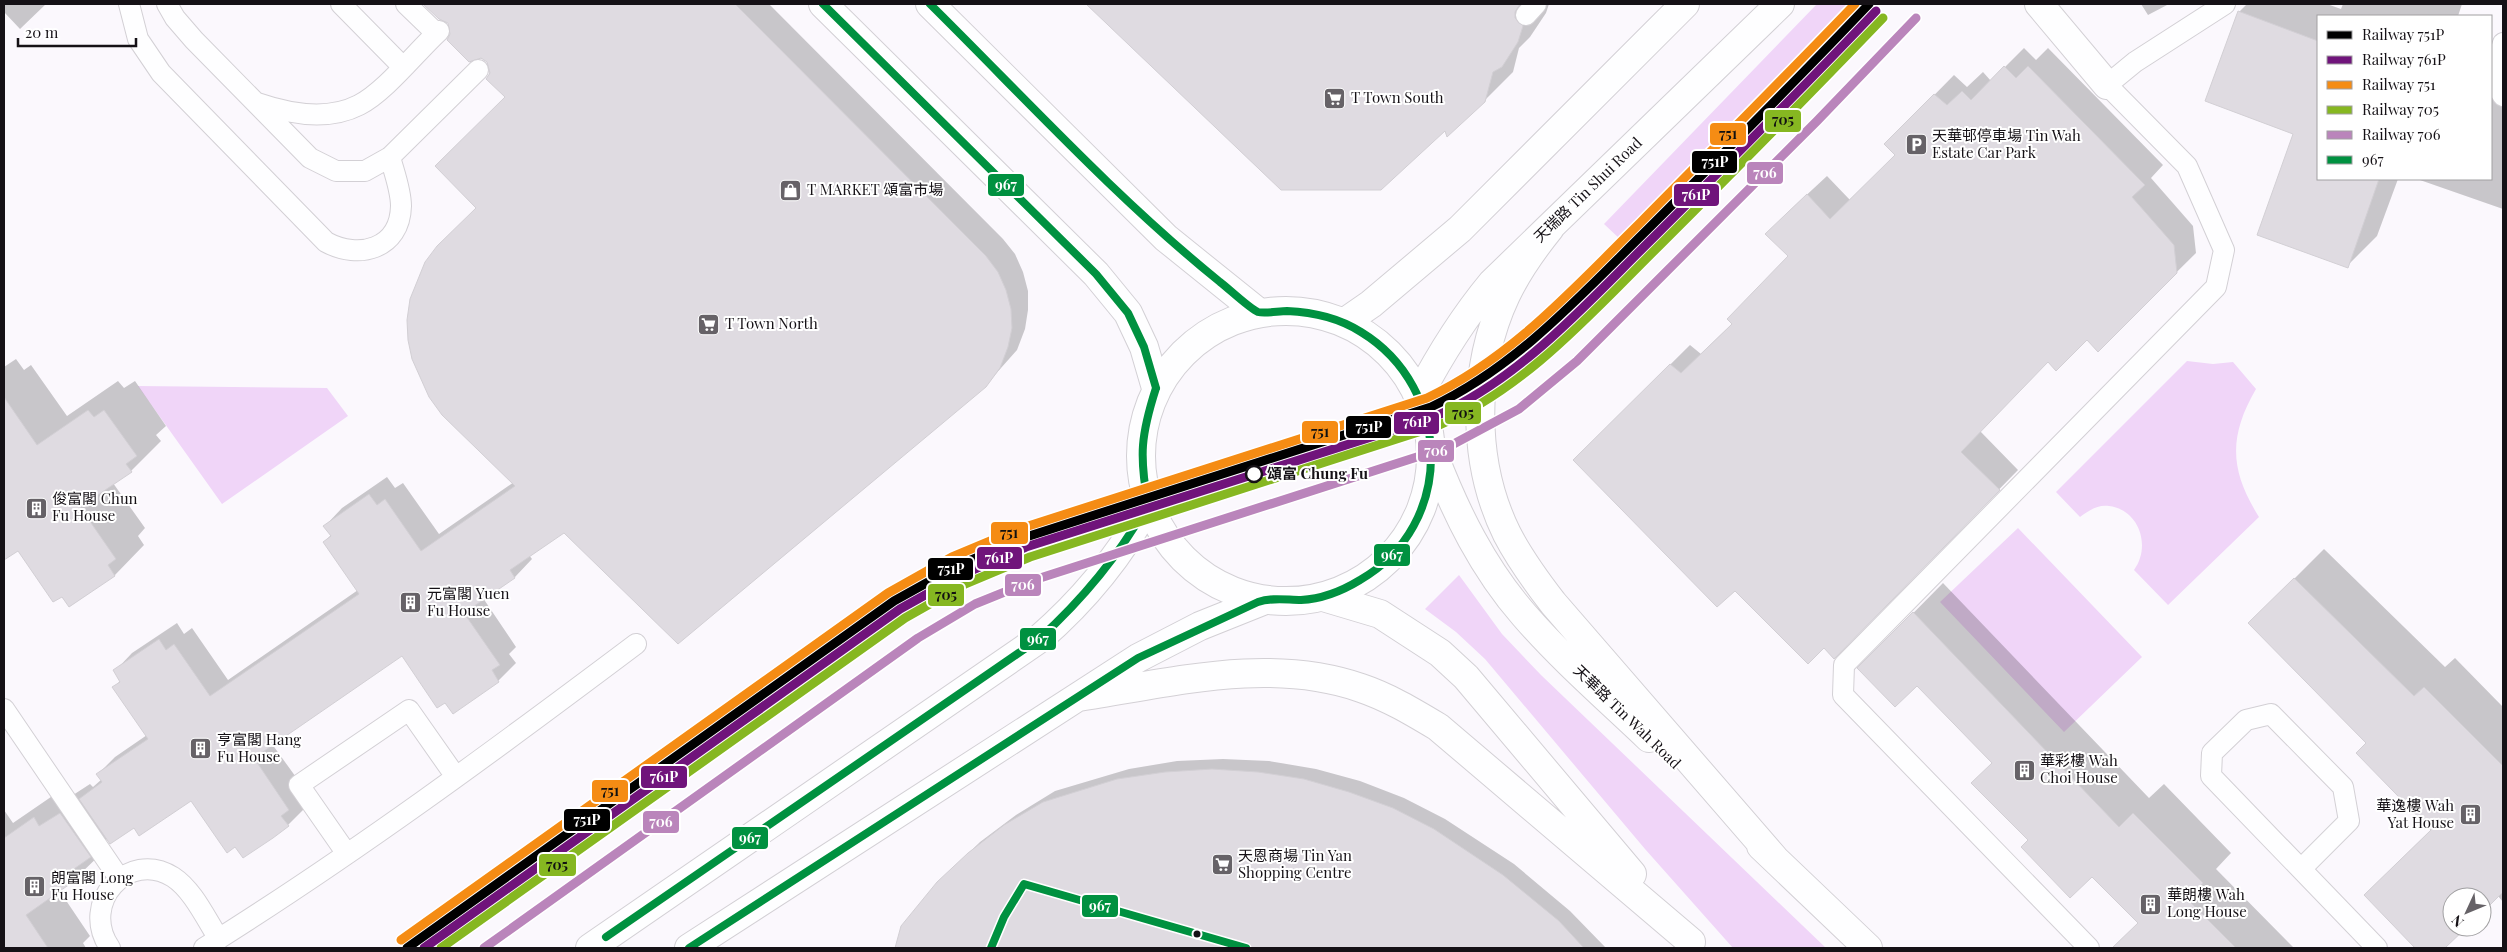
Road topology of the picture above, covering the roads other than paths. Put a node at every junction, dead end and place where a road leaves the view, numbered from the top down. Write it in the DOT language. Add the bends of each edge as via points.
graph roads {
  1 [pos="129,4"];
  2 [pos="167,4"];
  3 [pos="341,4"];
  4 [pos="406,4"];
  5 [pos="823,4"];
  6 [pos="930,4"];
  7 [pos="1685,4"];
  8 [pos="1780,4"];
  9 [pos="2039,4"];
  10 [pos="2225,4"];
  11 [pos="2503,43"];
  12 [pos="402,66"];
  13 [pos="478,70"];
  14 [pos="2106,85"];
  15 [pos="2503,96"];
  16 [pos="256,102"];
  17 [pos="390,157"];
  18 [pos="1550,228"];
  19 [pos="1258,312"];
  20 [pos="1345,322"];
  21 [pos="1156,388"];
  22 [pos="1419,395"];
  23 [pos="1432,450"];
  24 [pos="1148,504"];
  25 [pos="1324,597"];
  26 [pos="1265,600"];
  27 [pos="636,644"];
  28 [pos="1079,697"];
  29 [pos="4,709"];
  30 [pos="456,777"];
  31 [pos="347,854"];
  32 [pos="1774,858"];
  33 [pos="2301,869"];
  34 [pos="120,878"];
  35 [pos="211,943"];
  36 [pos="603,945"];
  37 [pos="1694,945"];
  38 [pos="110,948"];
  39 [pos="689,948"];
  40 [pos="1868,948"];
  41 [pos="2090,948"];
  42 [pos="2377,948"];
  1 -- 17 [label="lane" via="138,39 161,73 326,242 340,250 370,250 384,243 394,232 401,204"];
  2 -- 16 [label="lane" via="194,40"];
  3 -- 12 [label="lane"];
  4 -- 12 [label="lane" via="437,32"];
  5 -- 21 [label="main road" via="1096,274 1128,313 1144,347"];
  6 -- 19 [label="main road" via="1166,238"];
  7 -- 20 [label="main road" via="1460,229"];
  8 -- 18 [label="main road, 天瑞路 Tin Shui Road"];
  9 -- 14 [label="main road"];
  10 -- 14 [label="lane" via="2135,62"];
  11 -- 15 [label="lane" via="2492,78"];
  12 -- 16 [label="lane" via="364,102 340,111 301,114"];
  13 -- 17 [label="lane"];
  14 -- 41 [label="lane" via="2187,166 2224,250 2216,287 1844,665 1843,688 1843,695"];
  16 -- 17 [label="lane" via="310,158 322,166 336,171 365,171"];
  18 -- 22 [label="main road, 天瑞路 Tin Shui Road" via="1492,283 1467,314"];
  18 -- 32 [label="main road" via="1525,260 1506,295 1492,332 1483,371 1480,411 1491,493 1506,532 1542,590"];
  19 -- 20 [label="main road" via="1315,313"];
  19 -- 21 [label="main road" via="1217,326 1182,353"];
  20 -- 22 [label="main road" via="1381,346 1400,365"];
  21 -- 24 [label="main road" via="1144,428 1141,467"];
  22 -- 23 [label="main road" via="1428,422"];
  23 -- 25 [label="main road" via="1429,489 1414,526 1391,558 1360,582"];
  23 -- 32 [label="main road, 天華路 Tin Wah Road" via="1468,533 1491,572 1523,615"];
  24 -- 26 [label="main road" via="1162,533 1206,578 1235,592"];
  24 -- 36 [label="main road" via="1132,535 1090,591 1039,639"];
  25 -- 26 [label="main road"];
  25 -- 37 [label="main road" via="1380,614 1440,653 1466,677"];
  26 -- 28 [label="main road" via="1200,626"];
  27 -- 30 [label="lane"];
  28 -- 37 [label="main road" via="1233,673 1276,672 1319,677 1360,687 1401,705 1438,727"];
  28 -- 39 [label="main road"];
  29 -- 34 [label="lane"];
  30 -- 31 [label="lane"];
  30 -- 31 [label="lane" via="408,710 299,785"];
  31 -- 35 [label="lane"];
  32 -- 40 [label="main road, 天華路 Tin Wah Road"];
  33 -- 33 [label="lane" via="2211,776 2212,753 2246,720 2271,714 2343,787 2349,821"];
  33 -- 42 [label="lane"];
  34 -- 35 [label="lane" via="137,871 155,871 173,878 186,890"];
  34 -- 38 [label="lane" via="107,892 100,908 100,928"];
}
